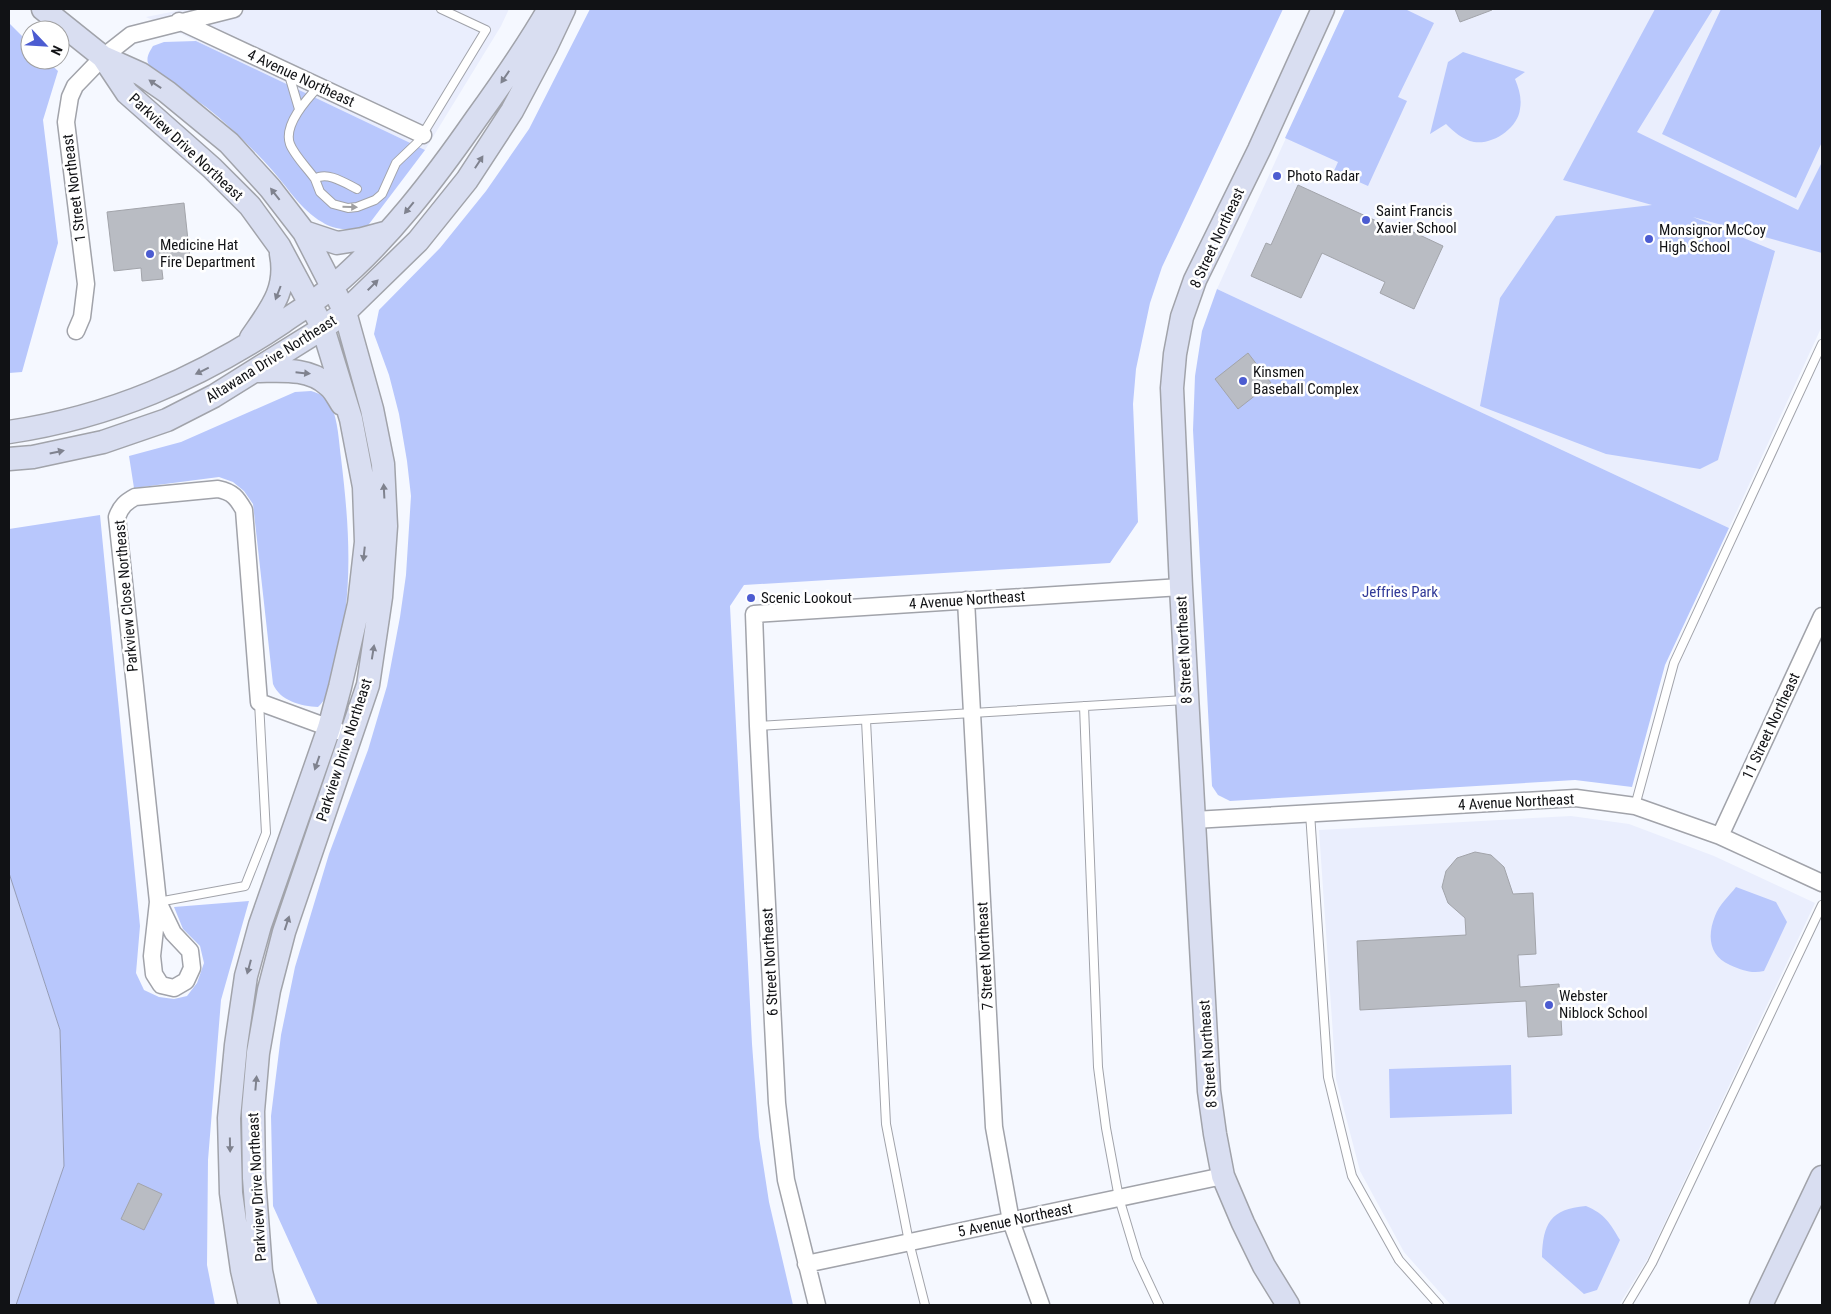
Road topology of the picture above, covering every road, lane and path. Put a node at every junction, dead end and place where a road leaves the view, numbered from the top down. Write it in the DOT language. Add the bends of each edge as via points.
graph roads {
  1 [pos="43,9"];
  2 [pos="234,9"];
  3 [pos="442,9"];
  4 [pos="549,9"];
  5 [pos="564,9"];
  6 [pos="1323,9"];
  7 [pos="179,21"];
  8 [pos="103,56"];
  9 [pos="288,72"];
  10 [pos="319,86"];
  11 [pos="299,109"];
  12 [pos="423,135"];
  13 [pos="315,179"];
  14 [pos="357,188"];
  15 [pos="304,232"];
  16 [pos="389,232"];
  17 [pos="279,246"];
  18 [pos="332,287"];
  19 [pos="310,304"];
  20 [pos="345,312"];
  21 [pos="323,328"];
  22 [pos="76,331"];
  23 [pos="1822,344"];
  24 [pos="245,348"];
  25 [pos="254,371"];
  26 [pos="352,419"];
  27 [pos="9,432"];
  28 [pos="9,459"];
  29 [pos="1181,586"];
  30 [pos="966,600"];
  31 [pos="754,614"];
  32 [pos="1822,616"];
  33 [pos="1187,700"];
  34 [pos="259,702"];
  35 [pos="1084,706"];
  36 [pos="972,713"];
  37 [pos="866,720"];
  38 [pos="758,726"];
  39 [pos="329,728"];
  40 [pos="352,736"];
  41 [pos="1635,806"];
  42 [pos="1310,813"];
  43 [pos="1194,820"];
  44 [pos="1720,836"];
  45 [pos="1822,883"];
  46 [pos="158,902"];
  47 [pos="1822,905"];
  48 [pos="1223,1176"];
  49 [pos="1822,1177"];
  50 [pos="1119,1198"];
  51 [pos="1010,1221"];
  52 [pos="909,1242"];
  53 [pos="806,1264"];
  54 [pos="250,1305"];
  55 [pos="268,1305"];
  56 [pos="817,1305"];
  57 [pos="925,1305"];
  58 [pos="1041,1305"];
  59 [pos="1159,1305"];
  60 [pos="1288,1305"];
  61 [pos="1439,1305"];
  62 [pos="1627,1305"];
  63 [pos="1761,1305"];
  1 -- 8 [label="main road, Parkview Drive Northeast"];
  2 -- 7 [label="street"];
  3 -- 12 [label="lane" via="486,30"];
  4 -- 16 [label="main road, Altawana Drive Northeast, one-way" via="447,161"];
  20 -- 5 [label="main road, Altawana Drive Northeast, one-way" via="418,241 468,180 512,111"];
  6 -- 29 [label="main road, 8 Street Northeast" via="1195,280 1182,317 1172,388"];
  7 -- 8 [label="street" via="131,35"];
  7 -- 9 [label="street, 4 Avenue Northeast"];
  15 -- 8 [label="main road, Parkview Drive Northeast, one-way" via="229,143 141,74"];
  8 -- 17 [label="main road, Parkview Drive Northeast" via="127,93 250,206"];
  8 -- 22 [label="street, 1 Street Northeast" via="75,86 66,122 86,284 82,317"];
  9 -- 10 [label="street, 4 Avenue Northeast"];
  9 -- 11 [label="lane"];
  10 -- 11 [label="lane"];
  10 -- 12 [label="street, 4 Avenue Northeast"];
  11 -- 13 [label="lane" via="288,136 290,145"];
  13 -- 12 [label="lane, one-way" via="320,192 333,204 348,208 366,205 382,194 396,163"];
  13 -- 14 [label="lane" via="328,176"];
  15 -- 16 [label="main road" via="337,243"];
  15 -- 18 [label="main road, Parkview Drive Northeast"];
  16 -- 18 [label="main road, Altawana Drive Northeast"];
  17 -- 19 [label="main road, Parkview Drive Northeast"];
  17 -- 24 [label="main road, one-way" via="283,267 281,286 273,306"];
  18 -- 19 [label="main road, Altawana Drive Northeast"];
  18 -- 20 [label="main road, Parkview Drive Northeast"];
  19 -- 21 [label="main road, Parkview Drive Northeast"];
  19 -- 24 [label="main road, Altawana Drive Northeast"];
  20 -- 21 [label="main road, Altawana Drive Northeast"];
  40 -- 20 [label="main road, Parkview Drive Northeast, one-way" via="368,685 381,596 386,526 383,464 372,409"];
  21 -- 25 [label="main road, Altawana Drive Northeast"];
  21 -- 26 [label="main road, Parkview Drive Northeast"];
  23 -- 41 [label="lane" via="1674,664"];
  24 -- 27 [label="main road, Altawana Drive Northeast, one-way" via="203,371 94,414"];
  25 -- 26 [label="main road, one-way" via="313,374 330,386"];
  28 -- 25 [label="main road, Altawana Drive Northeast, one-way" via="103,442 167,420"];
  26 -- 39 [label="main road, Parkview Drive Northeast, one-way" via="364,487 366,542 359,604"];
  29 -- 30 [label="street, 4 Avenue Northeast"];
  29 -- 33 [label="main road, 8 Street Northeast"];
  30 -- 31 [label="street, 4 Avenue Northeast"];
  30 -- 36 [label="street, 7 Street Northeast"];
  31 -- 38 [label="street, 6 Street Northeast"];
  32 -- 44 [label="street, 11 Street Northeast"];
  33 -- 35 [label="lane"];
  33 -- 43 [label="main road, 8 Street Northeast"];
  34 -- 39 [label="street"];
  34 -- 46 [label="lane" via="266,833 245,886"];
  34 -- 46 [label="street, Parkview Close Northeast" via="244,510 238,498 218,489 135,497 126,502 117,517"];
  35 -- 36 [label="lane"];
  35 -- 50 [label="lane" via="1098,1067"];
  36 -- 37 [label="lane"];
  36 -- 51 [label="street, 7 Street Northeast" via="994,1127"];
  37 -- 38 [label="lane"];
  37 -- 52 [label="lane" via="886,1124"];
  38 -- 53 [label="street, 6 Street Northeast" via="777,1103 786,1180"];
  39 -- 40 [label="street"];
  39 -- 54 [label="main road, Parkview Drive Northeast, one-way" via="260,924 246,976 236,1045 229,1118 230,1193"];
  55 -- 40 [label="main road, Parkview Drive Northeast, one-way" via="261,1271 254,1178 253,1111 258,1053 284,932"];
  41 -- 42 [label="street, 4 Avenue Northeast" via="1576,798"];
  41 -- 44 [label="street, 4 Avenue Northeast"];
  42 -- 43 [label="street, 4 Avenue Northeast"];
  42 -- 61 [label="lane" via="1328,1077 1352,1176 1399,1260"];
  43 -- 48 [label="main road, 8 Street Northeast" via="1209,1091"];
  44 -- 45 [label="street, 4 Avenue Northeast"];
  47 -- 62 [label="lane" via="1652,1263"];
  48 -- 50 [label="street, 5 Avenue Northeast"];
  48 -- 60 [label="main road, 8 Street Northeast" via="1260,1258"];
  49 -- 63 [label="main road"];
  50 -- 51 [label="street, 5 Avenue Northeast"];
  50 -- 59 [label="lane" via="1137,1258"];
  51 -- 52 [label="street, 5 Avenue Northeast"];
  51 -- 58 [label="street, 7 Street Northeast"];
  52 -- 53 [label="street, 5 Avenue Northeast"];
  52 -- 57 [label="lane"];
  53 -- 56 [label="street, 6 Street Northeast"];
}
